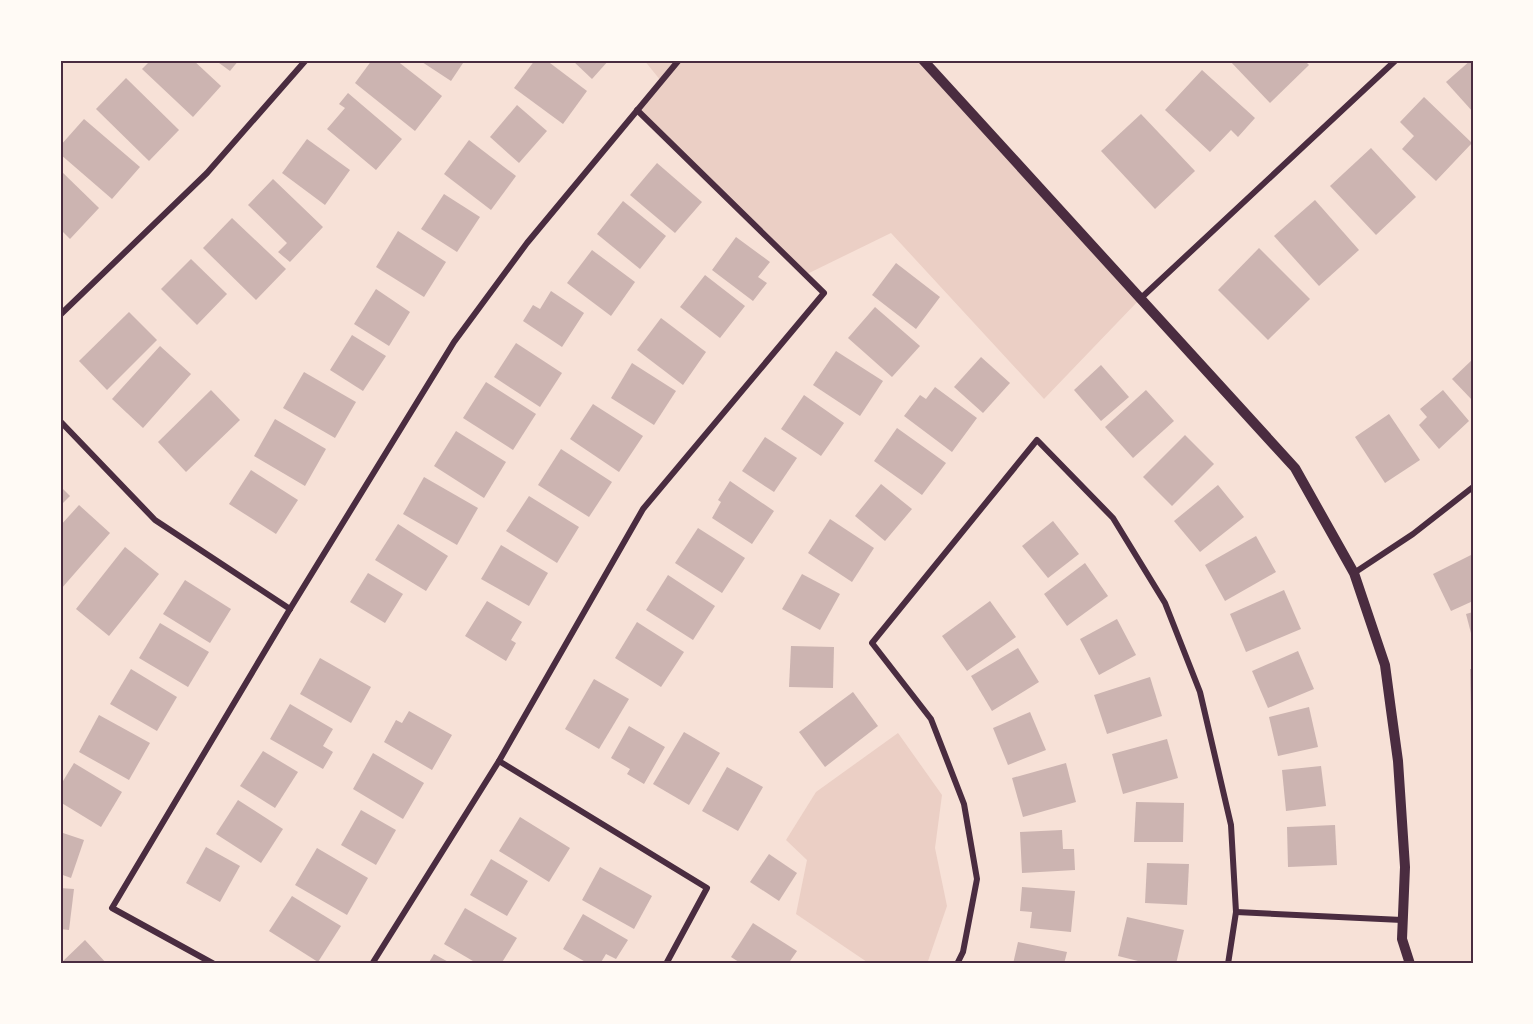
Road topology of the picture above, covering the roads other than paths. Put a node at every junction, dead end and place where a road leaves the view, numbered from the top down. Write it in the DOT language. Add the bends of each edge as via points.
graph roads {
  1 [pos="306,60"];
  2 [pos="679,60"];
  3 [pos="923,60"];
  4 [pos="1396,60"];
  5 [pos="637,110"];
  6 [pos="1140,299"];
  7 [pos="60,315"];
  8 [pos="60,422"];
  9 [pos="1473,487"];
  10 [pos="1354,573"];
  11 [pos="290,609"];
  12 [pos="499,761"];
  13 [pos="1236,912"];
  14 [pos="1402,920"];
  15 [pos="214,964"];
  16 [pos="372,964"];
  17 [pos="666,964"];
  18 [pos="957,964"];
  19 [pos="1228,964"];
  20 [pos="1410,964"];
  1 -- 7 [label="street" via="207,173"];
  2 -- 5 [label="street"];
  3 -- 6 [label="street"];
  4 -- 6 [label="street"];
  5 -- 11 [label="street" via="527,243 454,342"];
  5 -- 12 [label="street" via="824,293 643,509"];
  6 -- 10 [label="street" via="1295,468"];
  8 -- 11 [label="street" via="155,520"];
  9 -- 10 [label="street"];
  10 -- 14 [label="street" via="1385,665 1398,761 1405,867"];
  11 -- 15 [label="street" via="112,908"];
  12 -- 16 [label="street"];
  12 -- 17 [label="street" via="708,888"];
  13 -- 14 [label="street"];
  13 -- 18 [label="street" via="1231,825 1200,692 1166,603 1113,518 1037,440 872,643 931,719 964,804 976,879 963,951"];
  13 -- 19 [label="street"];
  14 -- 20 [label="street" via="1402,939"];
}
